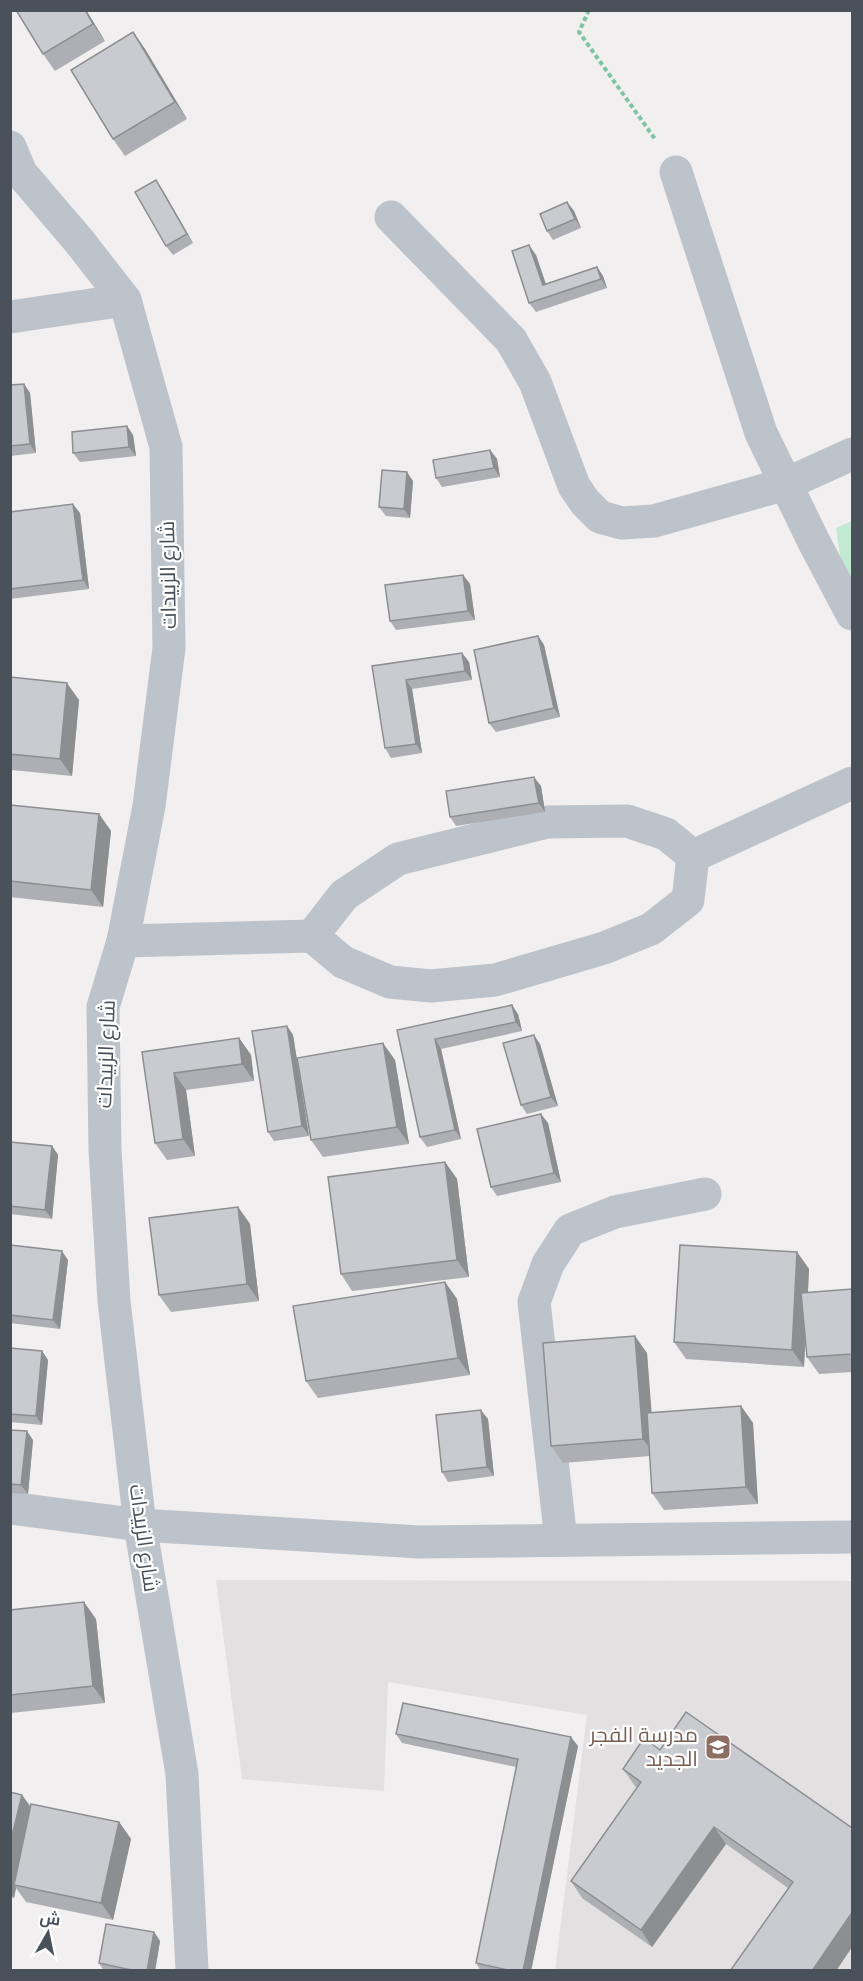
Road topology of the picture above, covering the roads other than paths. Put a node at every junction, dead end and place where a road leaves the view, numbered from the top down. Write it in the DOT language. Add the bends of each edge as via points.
graph roads {
  1 [pos="10,147"];
  2 [pos="676,172"];
  3 [pos="391,217"];
  4 [pos="124,300"];
  5 [pos="10,317"];
  6 [pos="852,454"];
  7 [pos="786,484"];
  8 [pos="852,614"];
  9 [pos="852,783"];
  10 [pos="693,855"];
  11 [pos="312,936"];
  12 [pos="123,941"];
  13 [pos="705,1194"];
  14 [pos="10,1508"];
  15 [pos="140,1525"];
  16 [pos="852,1537"];
  17 [pos="561,1540"];
  18 [pos="192,1971"];
  1 -- 4 [label="street, شارع الزبيدات" via="21,173"];
  2 -- 7 [label="street" via="761,433"];
  3 -- 7 [label="street" via="511,340 535,382 574,486 600,517 622,523 654,521"];
  4 -- 5 [label="street"];
  4 -- 12 [label="street, شارع الزبيدات" via="166,447 169,648 149,806"];
  6 -- 7 [label="street"];
  7 -- 8 [label="street"];
  9 -- 10 [label="street"];
  10 -- 11 [label="street" via="666,834 627,821 547,822 398,859 344,895"];
  10 -- 11 [label="street" via="688,900 651,929 604,948 495,980 431,986 390,982 343,962"];
  11 -- 12 [label="street"];
  12 -- 15 [label="street, شارع الزبيدات" via="103,1006 105,1149 114,1301"];
  13 -- 17 [label="street" via="615,1212 570,1230 548,1264 534,1302"];
  14 -- 15 [label="street"];
  15 -- 17 [label="street" via="419,1542"];
  15 -- 18 [label="street, شارع الزبيدات" via="182,1774"];
  16 -- 17 [label="street"];
}
